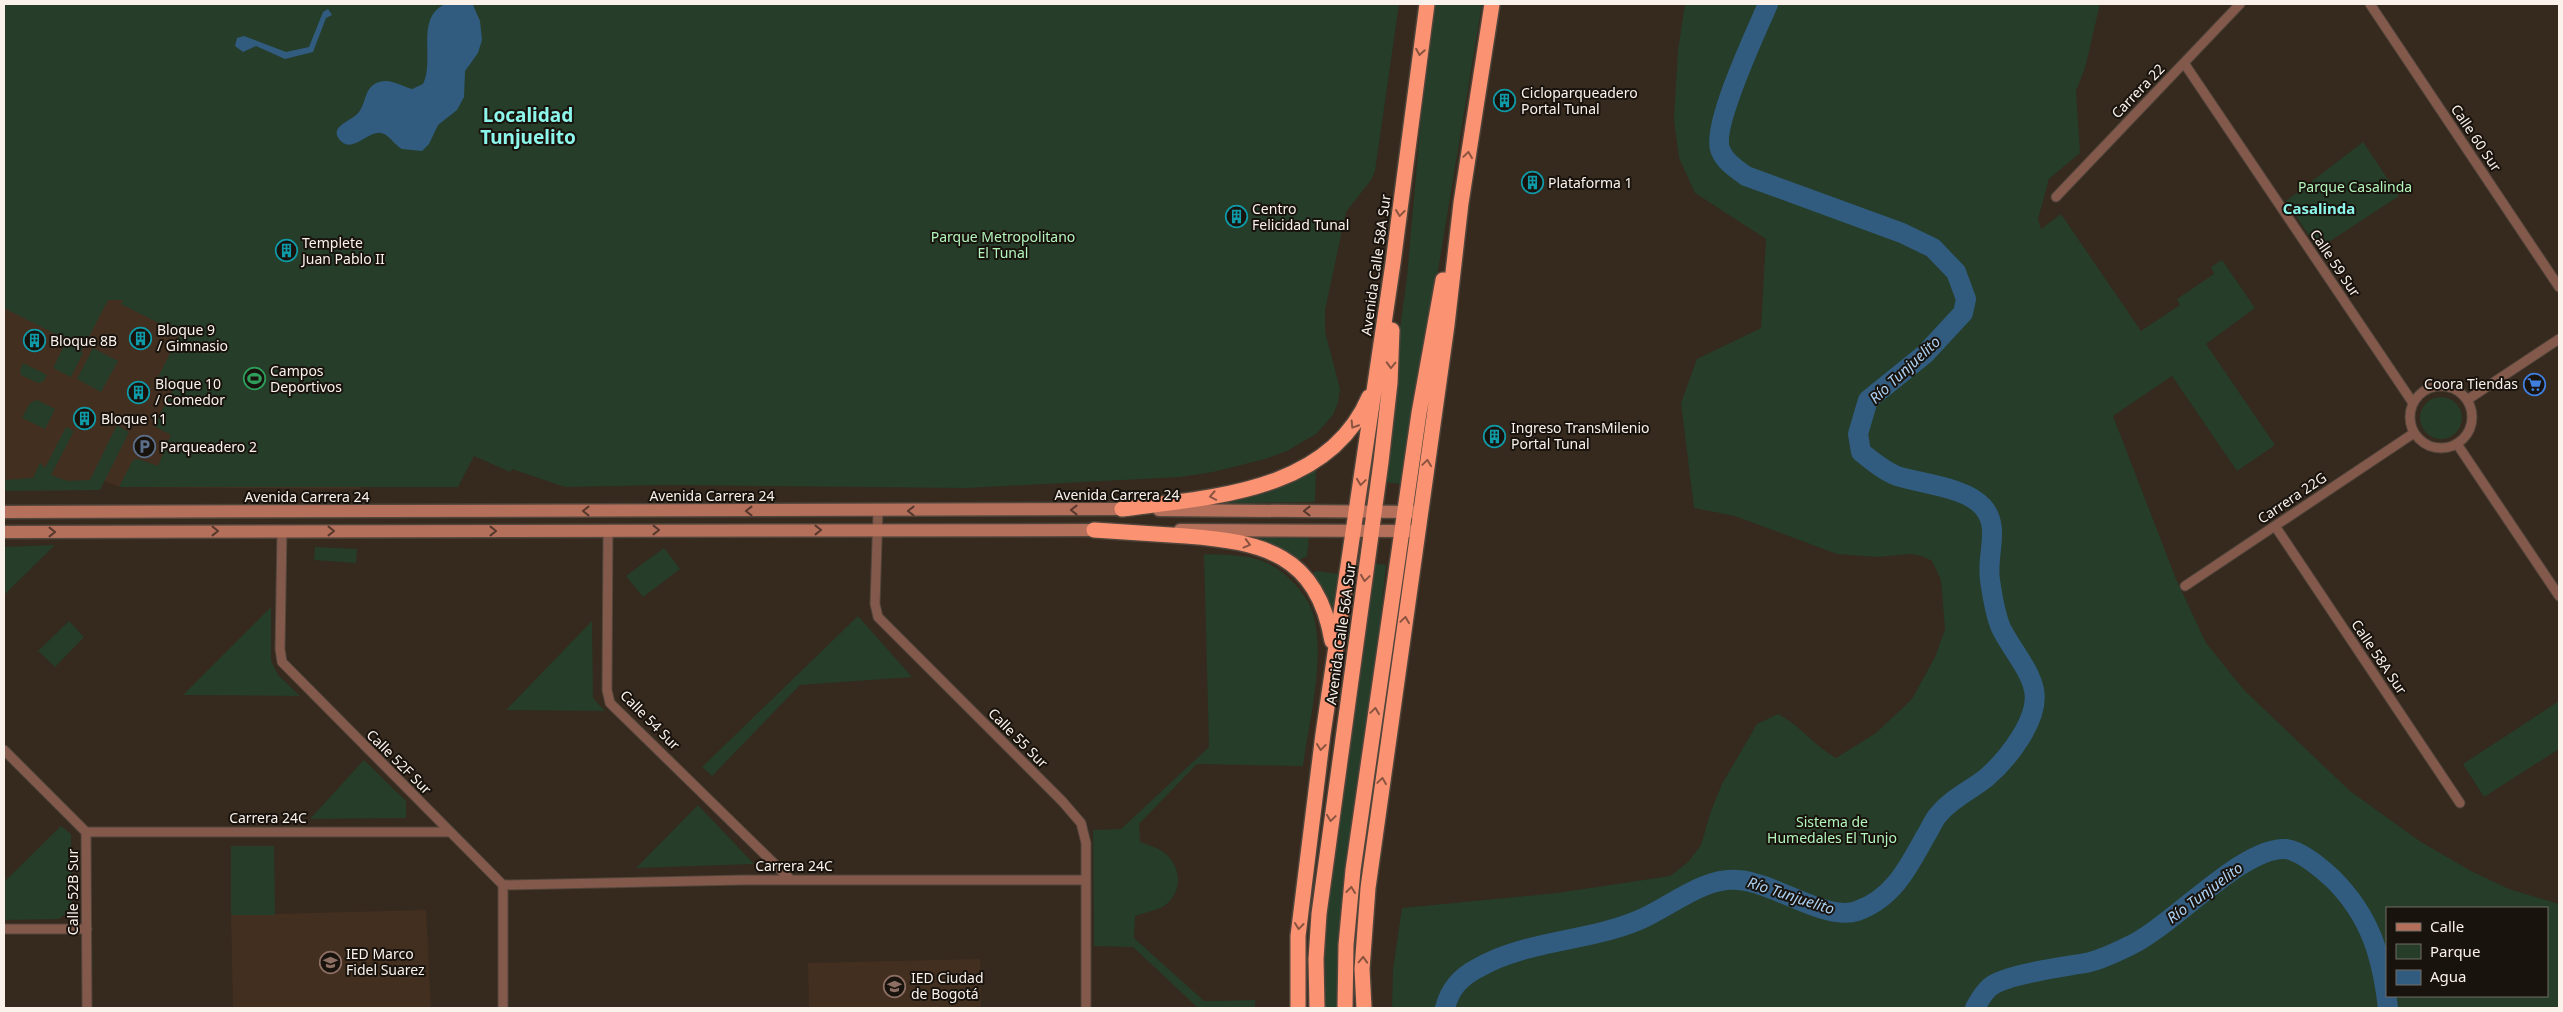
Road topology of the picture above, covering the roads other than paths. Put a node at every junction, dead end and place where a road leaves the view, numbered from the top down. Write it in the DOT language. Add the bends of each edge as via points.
graph roads {
  1 [pos="1427,4"];
  2 [pos="1492,4"];
  3 [pos="2240,4"];
  4 [pos="2370,4"];
  5 [pos="2184,63"];
  6 [pos="2056,197"];
  7 [pos="1461,203"];
  8 [pos="1393,263"];
  9 [pos="2559,287"];
  10 [pos="2559,339"];
  11 [pos="1375,382"];
  12 [pos="2467,400"];
  13 [pos="2413,403"];
  14 [pos="2414,433"];
  15 [pos="2457,444"];
  16 [pos="1122,509"];
  17 [pos="878,511"];
  18 [pos="1356,511"];
  19 [pos="1375,511"];
  20 [pos="4,512"];
  21 [pos="1404,512"];
  22 [pos="1420,512"];
  23 [pos="2275,526"];
  24 [pos="608,530"];
  25 [pos="877,530"];
  26 [pos="1094,530"];
  27 [pos="1353,530"];
  28 [pos="1372,530"];
  29 [pos="282,531"];
  30 [pos="1401,531"];
  31 [pos="1417,531"];
  32 [pos="4,532"];
  33 [pos="2185,586"];
  34 [pos="2559,596"];
  35 [pos="1333,664"];
  36 [pos="4,750"];
  37 [pos="1365,783"];
  38 [pos="2460,803"];
  39 [pos="86,832"];
  40 [pos="450,832"];
  41 [pos="1375,833"];
  42 [pos="791,880"];
  43 [pos="1086,880"];
  44 [pos="503,885"];
  45 [pos="4,928"];
  46 [pos="87,929"];
  47 [pos="1316,975"];
  48 [pos="88,1008"];
  49 [pos="503,1008"];
  50 [pos="1086,1008"];
  51 [pos="1298,1008"];
  52 [pos="1303,1008"];
  53 [pos="1317,1008"];
  54 [pos="1345,1008"];
  55 [pos="1364,1008"];
  1 -- 8 [label="highway, Avenida Calle 58A Sur, one-way"];
  7 -- 2 [label="highway, one-way"];
  3 -- 5 [label="street, Carrera 22"];
  4 -- 9 [label="street, Calle 60 Sur"];
  5 -- 6 [label="street, Carrera 22"];
  5 -- 13 [label="street, Calle 59 Sur"];
  7 -- 21 [label="highway" via="1434,322"];
  22 -- 7 [label="highway, one-way"];
  8 -- 11 [label="highway, Avenida Calle 58A Sur"];
  8 -- 19 [label="highway, Avenida Calle 56A Sur, one-way" via="1390,382"];
  10 -- 12 [label="street"];
  11 -- 16 [label="highway, one-way" via="1347,435 1310,465 1263,484 1230,492"];
  11 -- 18 [label="highway, Avenida Calle 58A Sur, one-way"];
  12 -- 13 [label="street" via="2453,388 2443,386 2425,390"];
  12 -- 15 [label="street" via="2471,408 2471,426"];
  13 -- 14 [label="street" via="2410,422"];
  14 -- 15 [label="street" via="2434,448 2443,449"];
  14 -- 23 [label="street, Carrera 22G"];
  15 -- 34 [label="street"];
  16 -- 17 [label="main road, Avenida Carrera 24, one-way"];
  18 -- 16 [label="main road, Avenida Carrera 24, one-way"];
  17 -- 20 [label="main road, Avenida Carrera 24, one-way"];
  17 -- 25 [label="street, Calle 55 Sur"];
  18 -- 19 [label="main road, Avenida Carrera 24"];
  18 -- 27 [label="highway, Avenida Calle 58A Sur"];
  19 -- 21 [label="main road, Avenida Carrera 24"];
  19 -- 28 [label="highway, Avenida Calle 56A Sur"];
  21 -- 22 [label="main road, Avenida Carrera 24"];
  21 -- 30 [label="highway"];
  22 -- 31 [label="highway"];
  23 -- 33 [label="street, Carrera 22G"];
  23 -- 38 [label="street, Calle 58A Sur"];
  24 -- 25 [label="main road, one-way"];
  29 -- 24 [label="main road, one-way"];
  24 -- 42 [label="street, Calle 54 Sur" via="607,690 610,702"];
  25 -- 26 [label="main road"];
  25 -- 43 [label="street, Calle 55 Sur" via="875,604 878,618 1079,819 1085,836"];
  26 -- 27 [label="main road"];
  26 -- 35 [label="highway, one-way" via="1226,539 1244,542 1280,556 1310,583 1323,605 1329,622"];
  27 -- 28 [label="main road"];
  27 -- 35 [label="highway, Avenida Calle 56A Sur"];
  28 -- 30 [label="main road"];
  28 -- 47 [label="highway, Avenida Calle 56A Sur, one-way" via="1324,864"];
  32 -- 29 [label="main road, one-way"];
  29 -- 40 [label="street, Calle 52F Sur" via="282,662"];
  30 -- 31 [label="main road"];
  37 -- 30 [label="highway, one-way"];
  41 -- 31 [label="highway, one-way"];
  35 -- 51 [label="highway, Avenida Calle 56A Sur, one-way" via="1298,936"];
  36 -- 39 [label="street, Calle 52B Sur"];
  37 -- 41 [label="highway"];
  54 -- 37 [label="highway, one-way" via="1344,969 1349,905"];
  39 -- 40 [label="street, Carrera 24C"];
  39 -- 46 [label="street, Calle 52B Sur"];
  40 -- 44 [label="street, Calle 52F Sur"];
  55 -- 41 [label="highway, one-way" via="1364,924"];
  42 -- 43 [label="street, Carrera 24C"];
  42 -- 44 [label="street, Carrera 24C"];
  43 -- 50 [label="street, Calle 55 Sur"];
  44 -- 49 [label="street"];
  45 -- 46 [label="street"];
  46 -- 48 [label="street, Calle 52B Sur"];
  47 -- 52 [label="highway"];
  47 -- 53 [label="highway, Avenida Calle 56A Sur"];
}
